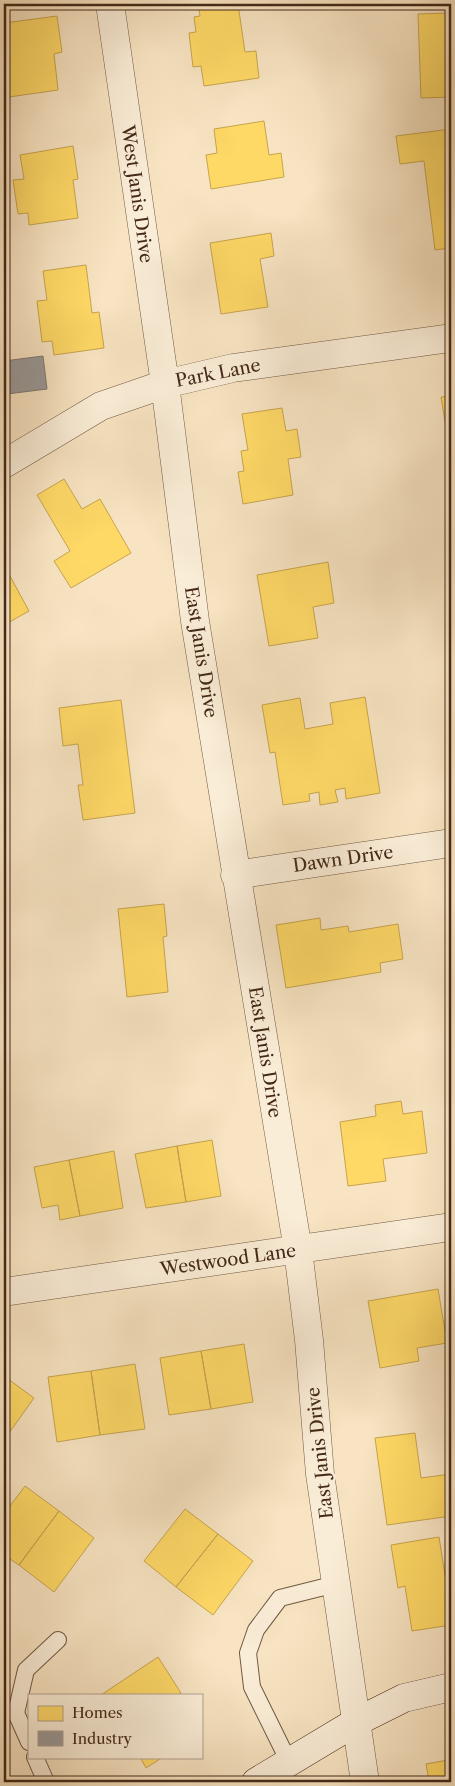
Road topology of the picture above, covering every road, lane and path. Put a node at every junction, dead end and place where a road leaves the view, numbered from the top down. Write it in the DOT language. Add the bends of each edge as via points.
graph roads {
  1 [pos="110,4"];
  2 [pos="451,338"];
  3 [pos="165,384"];
  4 [pos="4,464"];
  5 [pos="451,843"];
  6 [pos="236,875"];
  7 [pos="451,1227"];
  8 [pos="298,1250"];
  9 [pos="4,1293"];
  10 [pos="336,1584"];
  11 [pos="58,1640"];
  12 [pos="451,1687"];
  13 [pos="356,1722"];
  14 [pos="28,1740"];
  15 [pos="35,1758"];
  16 [pos="289,1762"];
  17 [pos="46,1782"];
  18 [pos="256,1782"];
  19 [pos="365,1782"];
  1 -- 3 [label="street, West Janis Drive"];
  2 -- 3 [label="street, Park Lane" via="233,368"];
  3 -- 4 [label="street, Park Lane" via="101,406"];
  3 -- 6 [label="street, East Janis Drive" via="195,622"];
  5 -- 6 [label="street, Dawn Drive"];
  6 -- 8 [label="street, East Janis Drive"];
  7 -- 8 [label="street, Westwood Lane"];
  8 -- 9 [label="street, Westwood Lane"];
  8 -- 10 [label="street, East Janis Drive" via="320,1474"];
  10 -- 13 [label="street, East Janis Drive"];
  10 -- 16 [label="lane" via="280,1598 256,1630 248,1654 252,1687"];
  11 -- 14 [label="lane" via="26,1670 16,1713"];
  12 -- 13 [label="street" via="404,1698"];
  13 -- 16 [label="street"];
  13 -- 19 [label="street, East Janis Drive"];
  15 -- 17 [label="lane"];
  16 -- 18 [label="street"];
}
